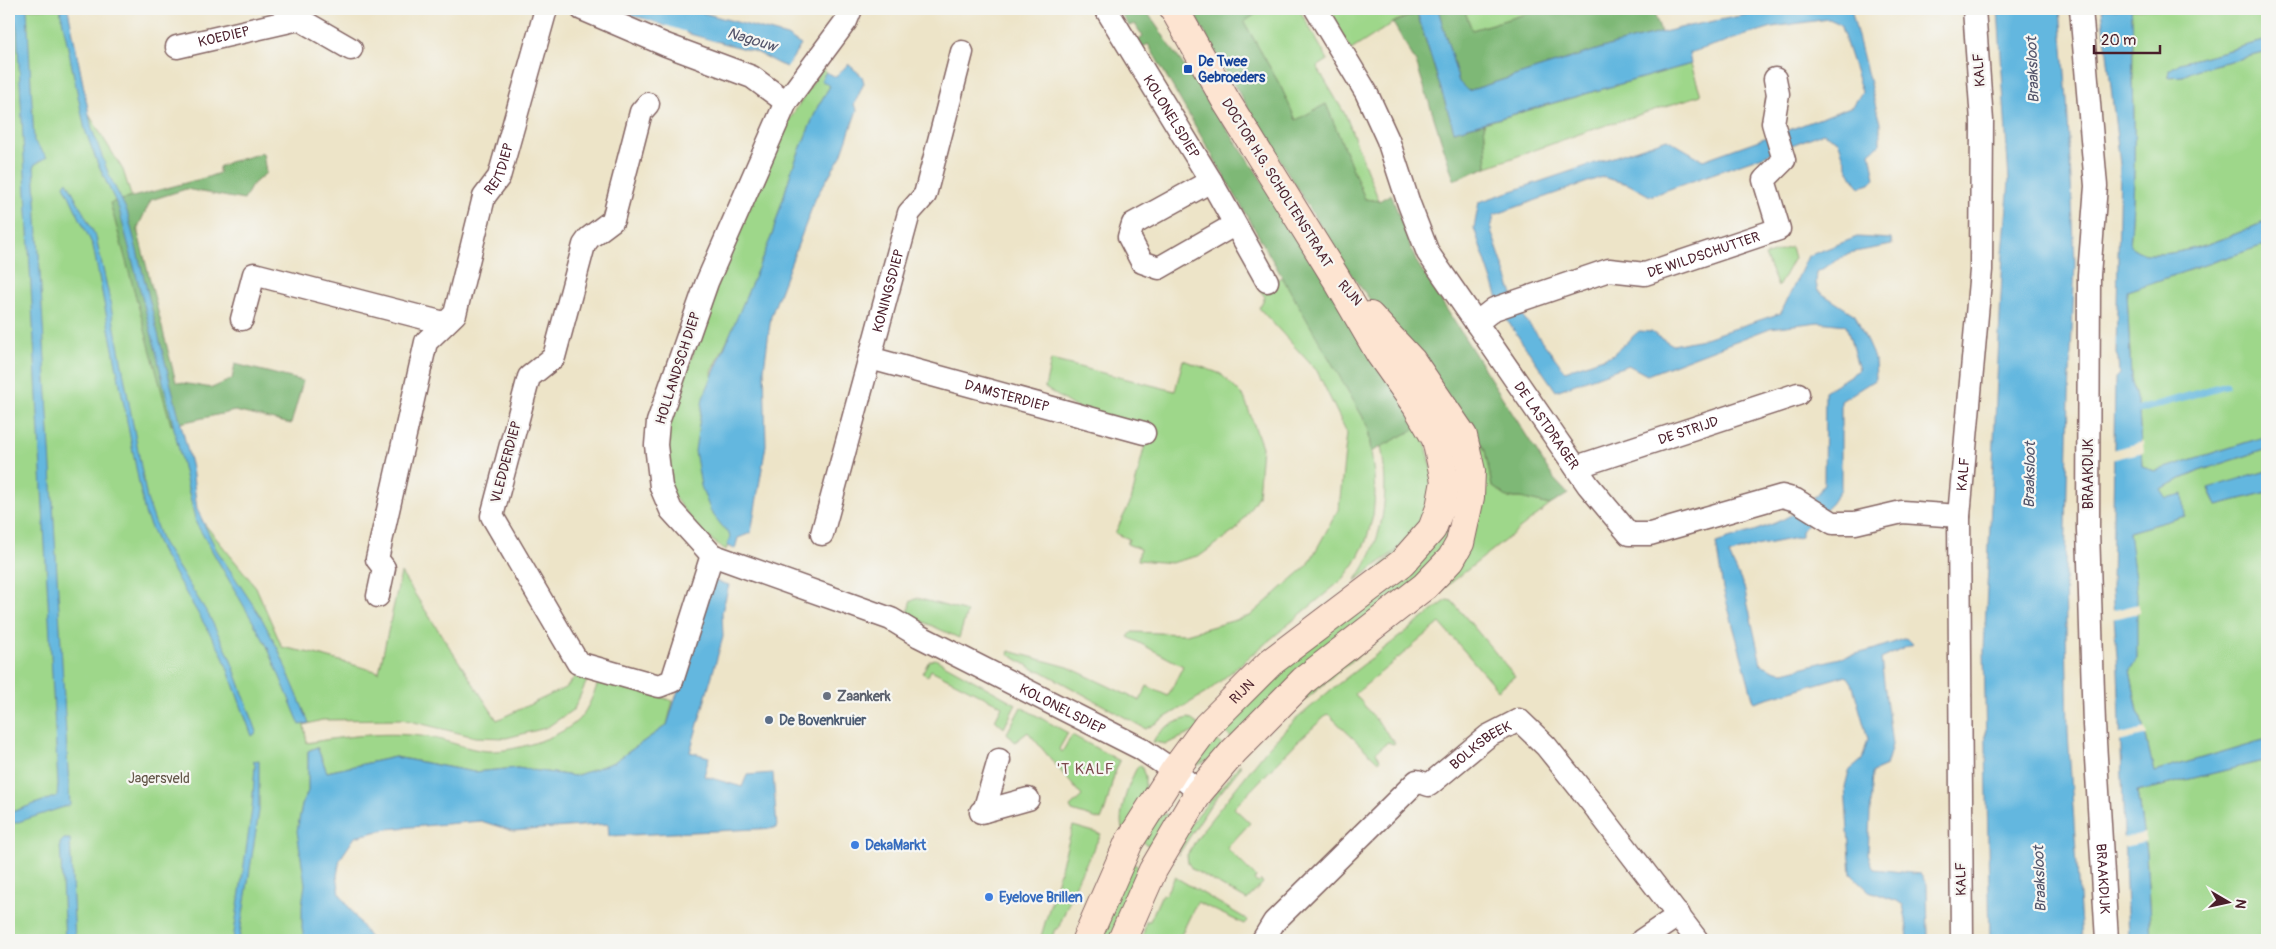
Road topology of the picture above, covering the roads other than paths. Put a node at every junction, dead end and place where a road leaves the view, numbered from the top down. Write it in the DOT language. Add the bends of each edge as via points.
graph roads {
  1 [pos="546,9"];
  2 [pos="582,9"];
  3 [pos="1106,9"];
  4 [pos="1174,9"];
  5 [pos="1316,9"];
  6 [pos="1974,9"];
  7 [pos="2081,9"];
  8 [pos="843,13"];
  9 [pos="302,14"];
  10 [pos="177,47"];
  11 [pos="351,49"];
  12 [pos="962,52"];
  13 [pos="1775,79"];
  14 [pos="786,102"];
  15 [pos="648,104"];
  16 [pos="1211,181"];
  17 [pos="1234,225"];
  18 [pos="1336,278"];
  19 [pos="1267,281"];
  20 [pos="242,319"];
  21 [pos="444,323"];
  22 [pos="1476,323"];
  23 [pos="870,358"];
  24 [pos="1798,394"];
  25 [pos="1144,433"];
  26 [pos="1576,467"];
  27 [pos="1959,516"];
  28 [pos="822,534"];
  29 [pos="712,555"];
  30 [pos="378,596"];
  31 [pos="919,636"];
  32 [pos="999,760"];
  33 [pos="1174,771"];
  34 [pos="1199,792"];
  35 [pos="1028,799"];
  36 [pos="1679,915"];
  37 [pos="1086,940"];
  38 [pos="1122,940"];
  39 [pos="1263,940"];
  40 [pos="1642,940"];
  41 [pos="1697,940"];
  42 [pos="1962,940"];
  43 [pos="2107,940"];
  1 -- 21 [label="street, REITDIEP" via="499,177 484,197 455,314"];
  2 -- 14 [label="street" via="647,38 752,77"];
  3 -- 16 [label="street, KOLONELSDIEP"];
  4 -- 18 [label="main road, DOCTOR H.G. SCHOLTENSTRAAT" via="1226,101"];
  5 -- 22 [label="street, DE LASTDRAGER" via="1366,92 1428,253"];
  6 -- 27 [label="street, KALF" via="1982,121 1981,270"];
  7 -- 43 [label="street, BRAAKDIJK" via="2096,186 2089,275 2088,528 2094,725"];
  8 -- 14 [label="street, HOLLANDSCH DIEP"];
  9 -- 10 [label="street, KOEDIEP"];
  9 -- 11 [label="street, KOEDIEP"];
  12 -- 23 [label="street, KONINGSDIEP" via="925,195 909,213"];
  13 -- 22 [label="street, DE WILDSCHUTTER" via="1778,94 1773,123 1784,160 1764,180 1779,229 1645,274 1609,270 1494,309"];
  14 -- 29 [label="street, HOLLANDSCH DIEP" via="707,282 658,422 656,445 664,495 671,510"];
  15 -- 29 [label="street, VLEDDERDIEP" via="641,112 613,220 585,242 554,357 529,377 492,516 578,663 660,686 672,681"];
  16 -- 17 [label="street, KOLONELSDIEP"];
  16 -- 17 [label="street" via="1133,224 1129,237 1142,262 1159,268"];
  17 -- 19 [label="street, KOLONELSDIEP"];
  18 -- 33 [label="main road, RIJN" via="1380,354 1436,439 1445,481 1440,508 1432,530 1402,563 1271,662 1207,726"];
  18 -- 34 [label="main road, RIJN" via="1412,361 1463,436 1471,471 1466,521 1451,559 1425,586 1304,680 1234,751"];
  20 -- 21 [label="street" via="254,274"];
  21 -- 30 [label="street, REITDIEP" via="426,342 377,559 384,568"];
  22 -- 26 [label="street, DE LASTDRAGER"];
  23 -- 25 [label="street, DAMSTERDIEP"];
  23 -- 28 [label="street, KONINGSDIEP"];
  24 -- 26 [label="street, DE STRIJD"];
  26 -- 27 [label="street, DE LASTDRAGER" via="1629,534 1650,534 1782,496 1796,500 1829,522 1842,524 1902,512"];
  27 -- 42 [label="street, KALF"];
  29 -- 31 [label="street, HOLLANDSCH DIEP" via="891,619"];
  31 -- 33 [label="street, KOLONELSDIEP" via="1140,748"];
  32 -- 35 [label="street" via="982,812"];
  33 -- 34 [label="street, KOLONELSDIEP"];
  33 -- 37 [label="main road, RIJN" via="1123,854"];
  34 -- 38 [label="main road, RIJN" via="1153,870"];
  36 -- 39 [label="street, BOLKSBEEK" via="1546,746 1519,720 1488,736 1429,785 1417,781 1274,922"];
  36 -- 40 [label="street"];
  36 -- 41 [label="street, BOLKSBEEK"];
}
